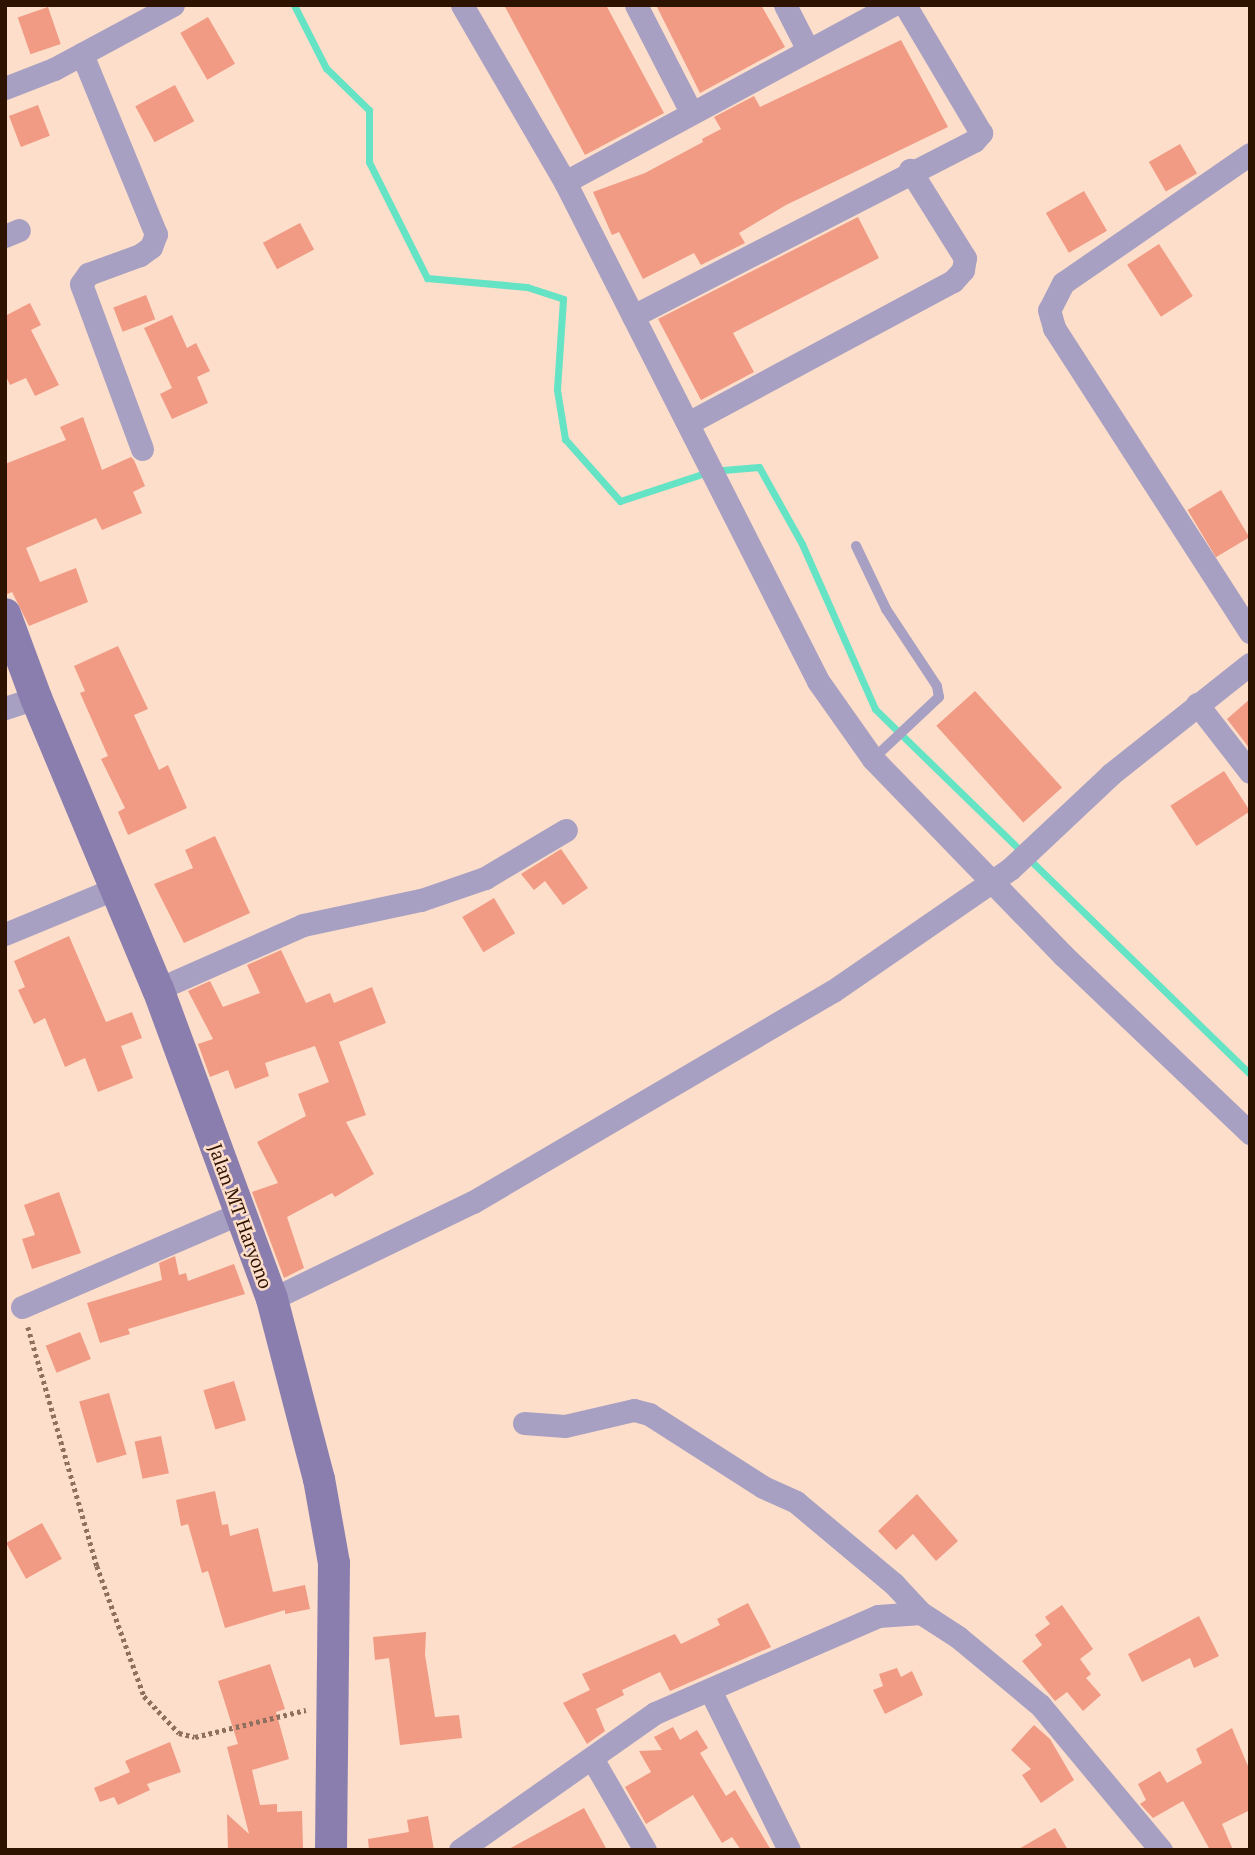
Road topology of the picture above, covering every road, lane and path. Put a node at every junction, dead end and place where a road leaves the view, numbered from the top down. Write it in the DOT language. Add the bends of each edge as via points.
graph roads {
  1 [pos="173,5"];
  2 [pos="462,5"];
  3 [pos="636,5"];
  4 [pos="785,5"];
  5 [pos="893,5"];
  6 [pos="905,5"];
  7 [pos="807,48"];
  8 [pos="82,54"];
  9 [pos="5,88"];
  10 [pos="691,111"];
  11 [pos="1250,154"];
  12 [pos="910,170"];
  13 [pos="565,182"];
  14 [pos="633,316"];
  15 [pos="690,422"];
  16 [pos="142,449"];
  17 [pos="856,546"];
  18 [pos="5,614"];
  19 [pos="1250,632"];
  20 [pos="1250,664"];
  21 [pos="36,698"];
  22 [pos="1197,704"];
  23 [pos="5,708"];
  24 [pos="878,754"];
  25 [pos="1250,772"];
  26 [pos="566,830"];
  27 [pos="1002,876"];
  28 [pos="116,888"];
  29 [pos="5,934"];
  30 [pos="158,989"];
  31 [pos="1250,1133"];
  32 [pos="240,1213"];
  33 [pos="272,1299"];
  34 [pos="22,1307"];
  35 [pos="524,1423"];
  36 [pos="920,1613"];
  37 [pos="710,1690"];
  38 [pos="334,1704"];
  39 [pos="593,1760"];
  40 [pos="474,1847"];
  41 [pos="331,1850"];
  42 [pos="645,1850"];
  43 [pos="789,1850"];
  44 [pos="1161,1850"];
  1 -- 8 [label="street"];
  2 -- 13 [label="street"];
  3 -- 10 [label="street"];
  4 -- 7 [label="street"];
  5 -- 7 [label="street"];
  6 -- 12 [label="street" via="981,133 974,141"];
  7 -- 10 [label="street"];
  8 -- 9 [label="street"];
  8 -- 16 [label="street" via="156,234 151,247 140,255 88,274 81,284"];
  10 -- 13 [label="street"];
  11 -- 19 [label="street" via="1072,276 1053,296 1049,310 1054,328"];
  12 -- 14 [label="street"];
  12 -- 15 [label="street" via="965,258 963,270 953,281"];
  13 -- 14 [label="street"];
  14 -- 15 [label="street"];
  15 -- 24 [label="street" via="818,681"];
  17 -- 24 [label="lane" via="886,609 937,686 935,705"];
  18 -- 21 [label="main road, Jalan MT Haryono"];
  20 -- 22 [label="street"];
  21 -- 23 [label="street"];
  21 -- 28 [label="main road, Jalan MT Haryono"];
  22 -- 25 [label="street"];
  22 -- 27 [label="street" via="1111,774"];
  24 -- 27 [label="street"];
  26 -- 30 [label="street" via="485,878 421,900 303,925"];
  27 -- 31 [label="street"];
  27 -- 33 [label="street" via="833,991 658,1096 473,1202"];
  28 -- 29 [label="street"];
  28 -- 30 [label="main road, Jalan MT Haryono"];
  30 -- 32 [label="main road, Jalan MT Haryono"];
  32 -- 33 [label="main road, Jalan MT Haryono"];
  32 -- 34 [label="street"];
  33 -- 38 [label="main road, Jalan MT Haryono" via="330,1532 337,1605"];
  34 -- 38 [label="path" via="97,1566 144,1696 179,1733 195,1737"];
  35 -- 36 [label="street" via="565,1426 634,1410 649,1414 763,1487 796,1502 894,1584"];
  36 -- 37 [label="street" via="878,1616"];
  36 -- 44 [label="street" via="958,1637 1040,1705"];
  37 -- 39 [label="street" via="655,1713"];
  37 -- 43 [label="street"];
  38 -- 41 [label="main road, Jalan MT Haryono"];
  39 -- 40 [label="street"];
  39 -- 42 [label="street"];
}
